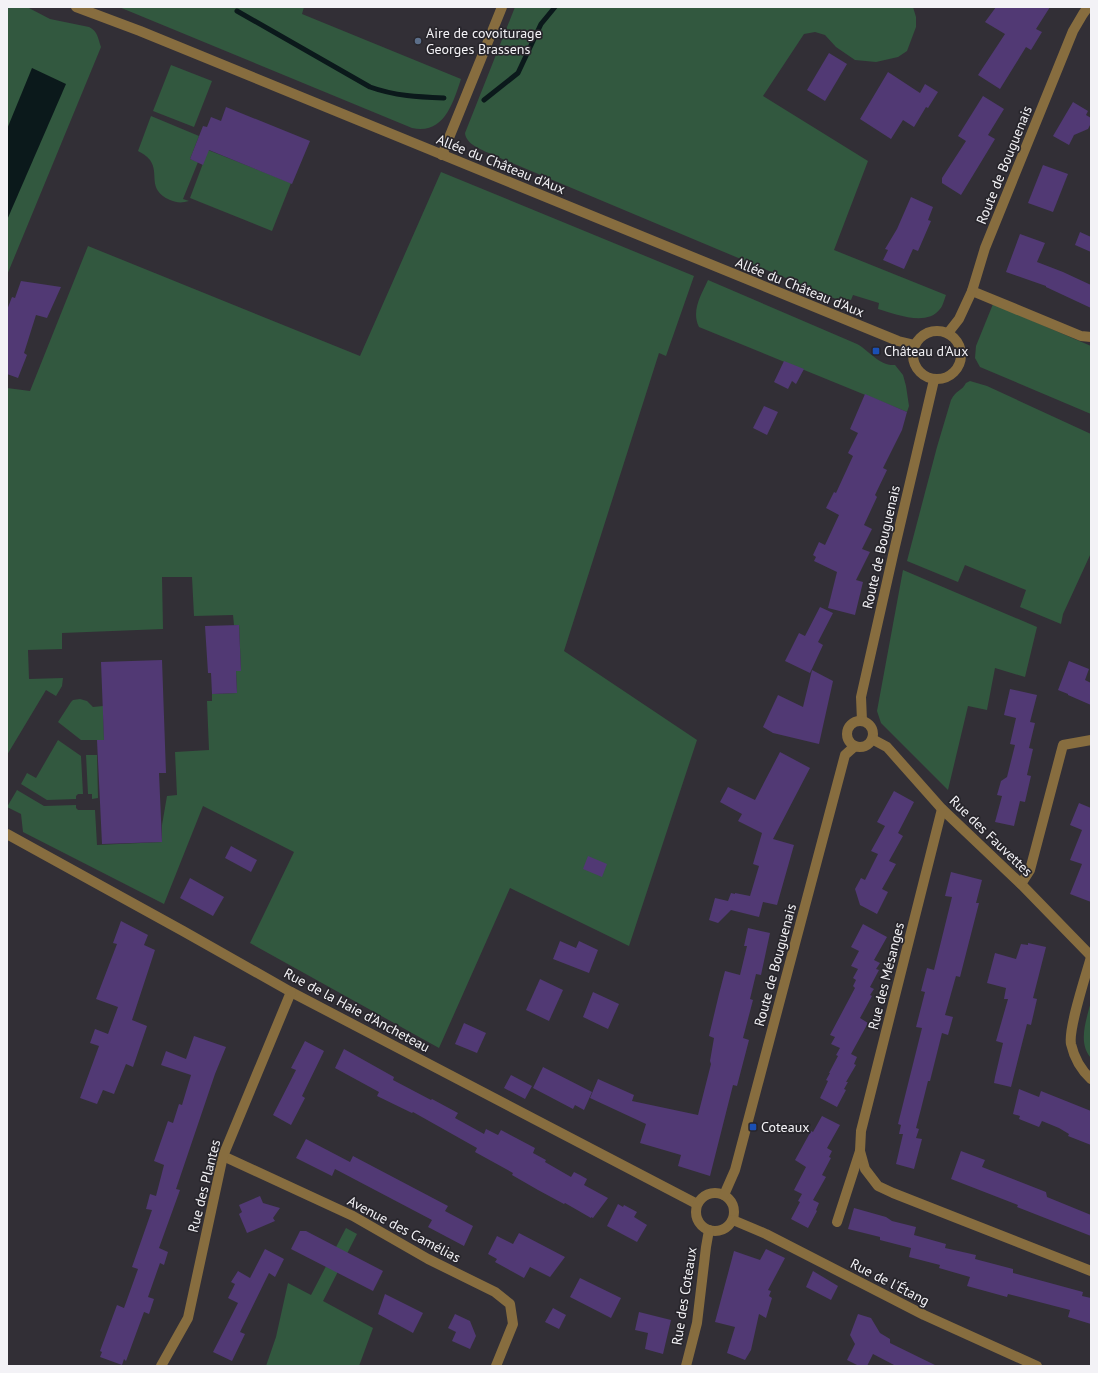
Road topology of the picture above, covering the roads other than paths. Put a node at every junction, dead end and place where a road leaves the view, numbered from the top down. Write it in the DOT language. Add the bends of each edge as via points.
graph roads {
  1 [pos="76,7"];
  2 [pos="502,7"];
  3 [pos="1088,7"];
  4 [pos="442,155"];
  5 [pos="972,291"];
  6 [pos="948,333"];
  7 [pos="1091,338"];
  8 [pos="914,345"];
  9 [pos="934,380"];
  10 [pos="862,721"];
  11 [pos="872,739"];
  12 [pos="1091,740"];
  13 [pos="855,746"];
  14 [pos="942,809"];
  15 [pos="7,834"];
  16 [pos="1021,884"];
  17 [pos="1091,956"];
  18 [pos="291,992"];
  19 [pos="1091,1079"];
  20 [pos="860,1151"];
  21 [pos="223,1156"];
  22 [pos="724,1194"];
  23 [pos="697,1204"];
  24 [pos="733,1220"];
  25 [pos="837,1222"];
  26 [pos="710,1230"];
  27 [pos="1091,1271"];
  28 [pos="161,1366"];
  29 [pos="496,1366"];
  30 [pos="686,1366"];
  31 [pos="1037,1366"];
  1 -- 4 [label="street, Allée du Château d'Aux"];
  2 -- 4 [label="street"];
  3 -- 5 [label="street, Route de Bouguenais" via="1073,31 985,248"];
  4 -- 8 [label="street, Allée du Château d'Aux" via="898,342"];
  5 -- 6 [label="street, Route de Bouguenais" via="959,319"];
  5 -- 7 [label="street"];
  6 -- 8 [label="street" via="926,333"];
  6 -- 9 [label="street" via="960,349 959,365 952,374"];
  8 -- 9 [label="street" via="912,354 916,369"];
  9 -- 10 [label="street, Route de Bouguenais" via="861,697"];
  10 -- 11 [label="street" via="871,728"];
  10 -- 13 [label="street" via="854,722 848,728 847,737"];
  11 -- 13 [label="street" via="867,745"];
  11 -- 14 [label="street, Rue des Fauvettes" via="887,747"];
  12 -- 16 [label="street" via="1063,745 1030,870"];
  13 -- 22 [label="street, Route de Bouguenais" via="845,755 735,1170"];
  14 -- 16 [label="street, Rue des Fauvettes"];
  14 -- 20 [label="street, Rue des Mésanges" via="861,1131"];
  15 -- 18 [label="street, Rue de la Haie d'Ancheteau"];
  16 -- 17 [label="street, Rue des Fauvettes"];
  17 -- 19 [label="street, Rue des Fauvettes" via="1072,1025 1071,1043 1079,1065"];
  18 -- 21 [label="street, Rue des Plantes"];
  18 -- 23 [label="street, Rue de la Haie d'Ancheteau"];
  20 -- 25 [label="street, Rue des Mésanges"];
  20 -- 27 [label="street, Rue des Mésanges" via="865,1169 878,1186"];
  21 -- 28 [label="street, Rue des Plantes" via="188,1318"];
  21 -- 29 [label="street, Avenue des Camélias" via="353,1216 495,1292 510,1304 513,1324"];
  22 -- 23 [label="street" via="706,1194"];
  22 -- 24 [label="street" via="733,1206"];
  23 -- 26 [label="street" via="696,1219"];
  24 -- 26 [label="street" via="722,1230"];
  24 -- 31 [label="street, Rue de l'Étang" via="766,1234 924,1315"];
  26 -- 30 [label="street, Rue des Coteaux" via="697,1322"];
}
